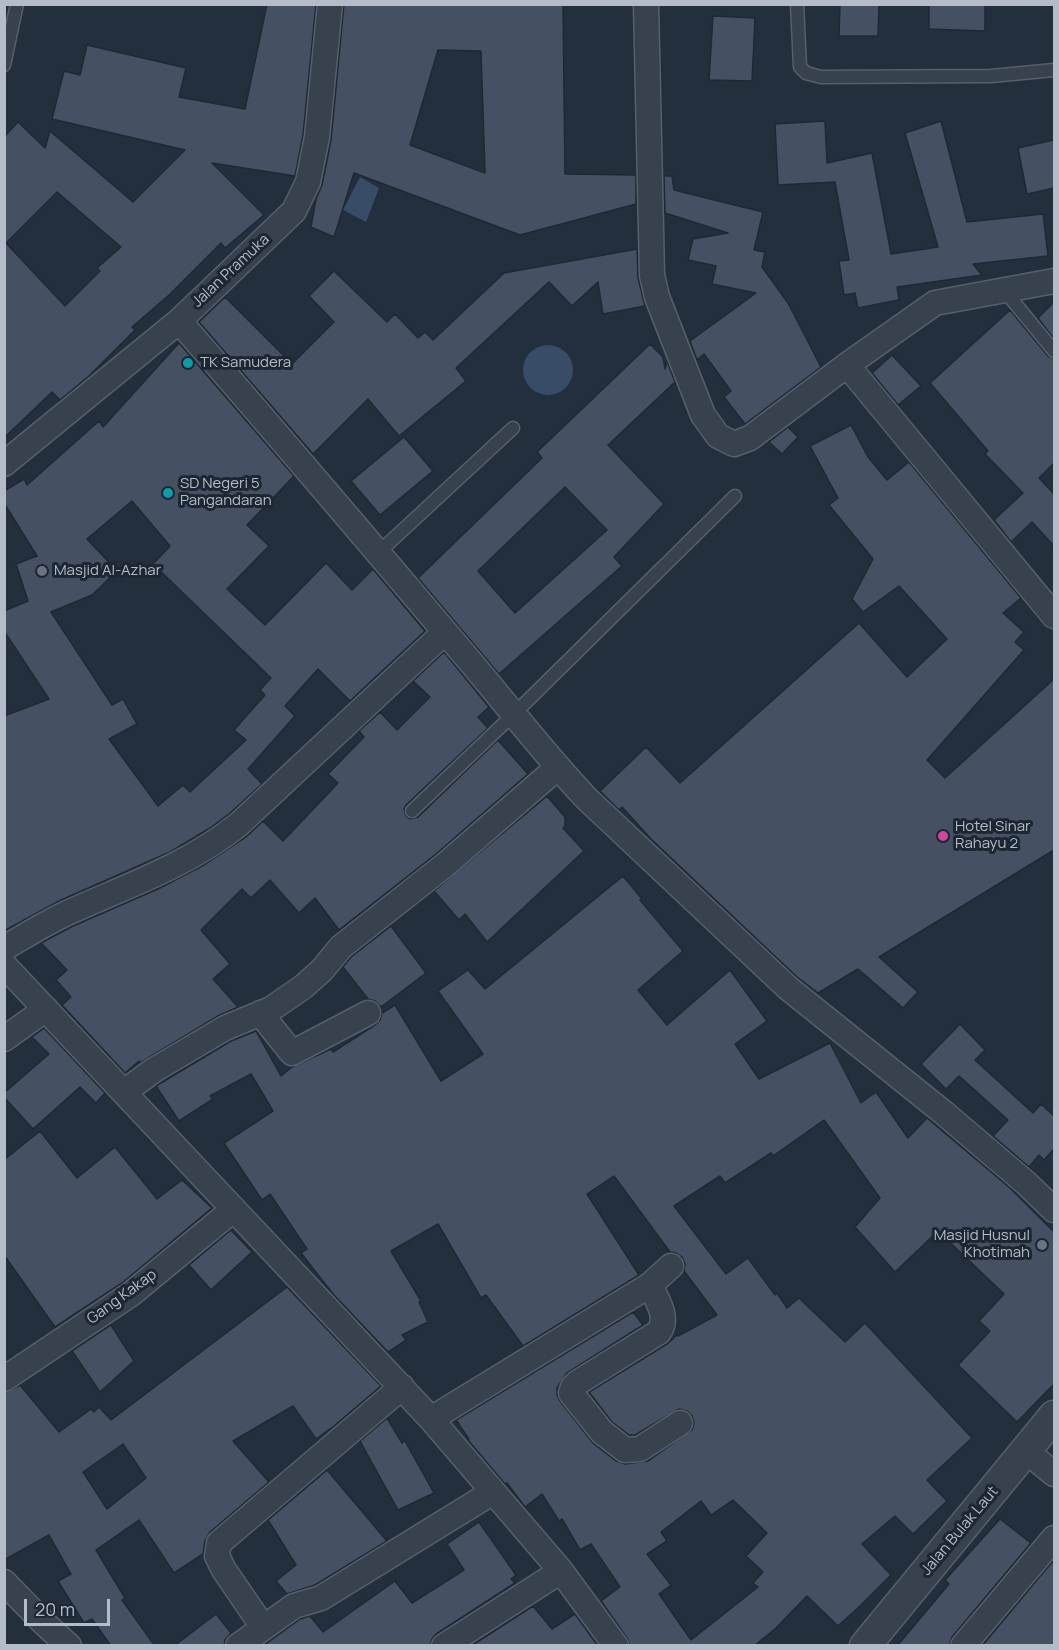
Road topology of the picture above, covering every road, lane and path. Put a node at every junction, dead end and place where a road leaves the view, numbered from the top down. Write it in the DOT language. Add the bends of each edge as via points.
graph roads {
  1 [pos="17,4"];
  2 [pos="330,4"];
  3 [pos="646,4"];
  4 [pos="797,4"];
  5 [pos="4,64"];
  6 [pos="1054,70"];
  7 [pos="1054,281"];
  8 [pos="1004,290"];
  9 [pos="179,321"];
  10 [pos="1054,351"];
  11 [pos="847,365"];
  12 [pos="513,428"];
  13 [pos="4,464"];
  14 [pos="735,496"];
  15 [pos="378,553"];
  16 [pos="1054,616"];
  17 [pos="445,632"];
  18 [pos="515,713"];
  19 [pos="557,768"];
  20 [pos="412,811"];
  21 [pos="4,948"];
  22 [pos="4,966"];
  23 [pos="46,1009"];
  24 [pos="260,1013"];
  25 [pos="368,1013"];
  26 [pos="4,1039"];
  27 [pos="124,1092"];
  28 [pos="234,1209"];
  29 [pos="1054,1210"];
  30 [pos="671,1266"];
  31 [pos="651,1285"];
  32 [pos="4,1379"];
  33 [pos="402,1387"];
  34 [pos="1054,1416"];
  35 [pos="431,1419"];
  36 [pos="680,1423"];
  37 [pos="1026,1451"];
  38 [pos="1054,1474"];
  39 [pos="494,1492"];
  40 [pos="1054,1538"];
  41 [pos="561,1570"];
  42 [pos="4,1582"];
  43 [pos="263,1627"];
  44 [pos="866,1645"];
  45 [pos="69,1646"];
  46 [pos="238,1646"];
  47 [pos="444,1646"];
  48 [pos="616,1646"];
  49 [pos="963,1646"];
  1 -- 5 [label="lane"];
  2 -- 9 [label="street, Jalan Pramuka" via="317,137 308,182 294,211"];
  3 -- 11 [label="street" via="652,275 703,416 718,436 734,444 750,438"];
  4 -- 6 [label="lane" via="800,67 821,77 991,76"];
  7 -- 8 [label="street"];
  8 -- 10 [label="lane"];
  8 -- 11 [label="street" via="935,303"];
  9 -- 13 [label="street, Jalan Pramuka"];
  9 -- 15 [label="street"];
  11 -- 16 [label="street"];
  12 -- 15 [label="lane"];
  14 -- 18 [label="lane"];
  15 -- 17 [label="street"];
  17 -- 18 [label="street"];
  17 -- 21 [label="street" via="222,837 187,860 66,914"];
  18 -- 19 [label="street"];
  18 -- 20 [label="lane"];
  19 -- 24 [label="street" via="445,865 341,947 303,987"];
  19 -- 29 [label="street" via="788,988 944,1113"];
  22 -- 23 [label="street"];
  23 -- 26 [label="street"];
  23 -- 27 [label="street"];
  24 -- 25 [label="street" via="291,1053"];
  24 -- 27 [label="street" via="225,1028"];
  27 -- 28 [label="street"];
  28 -- 32 [label="street, Gang Kakap" via="131,1294"];
  28 -- 33 [label="street"];
  30 -- 31 [label="street"];
  31 -- 35 [label="street"];
  31 -- 36 [label="street" via="664,1321 658,1332 577,1383 572,1393 602,1432 625,1450 640,1449"];
  33 -- 35 [label="street"];
  33 -- 43 [label="street" via="219,1544 217,1556 224,1570"];
  34 -- 37 [label="street, Jalan Bulak Laut"];
  35 -- 39 [label="street"];
  37 -- 38 [label="street"];
  37 -- 44 [label="street, Jalan Bulak Laut"];
  39 -- 41 [label="street"];
  39 -- 43 [label="street" via="321,1598 294,1606"];
  40 -- 49 [label="street"];
  41 -- 47 [label="street"];
  41 -- 48 [label="street"];
  42 -- 45 [label="street"];
  43 -- 46 [label="street"];
}
